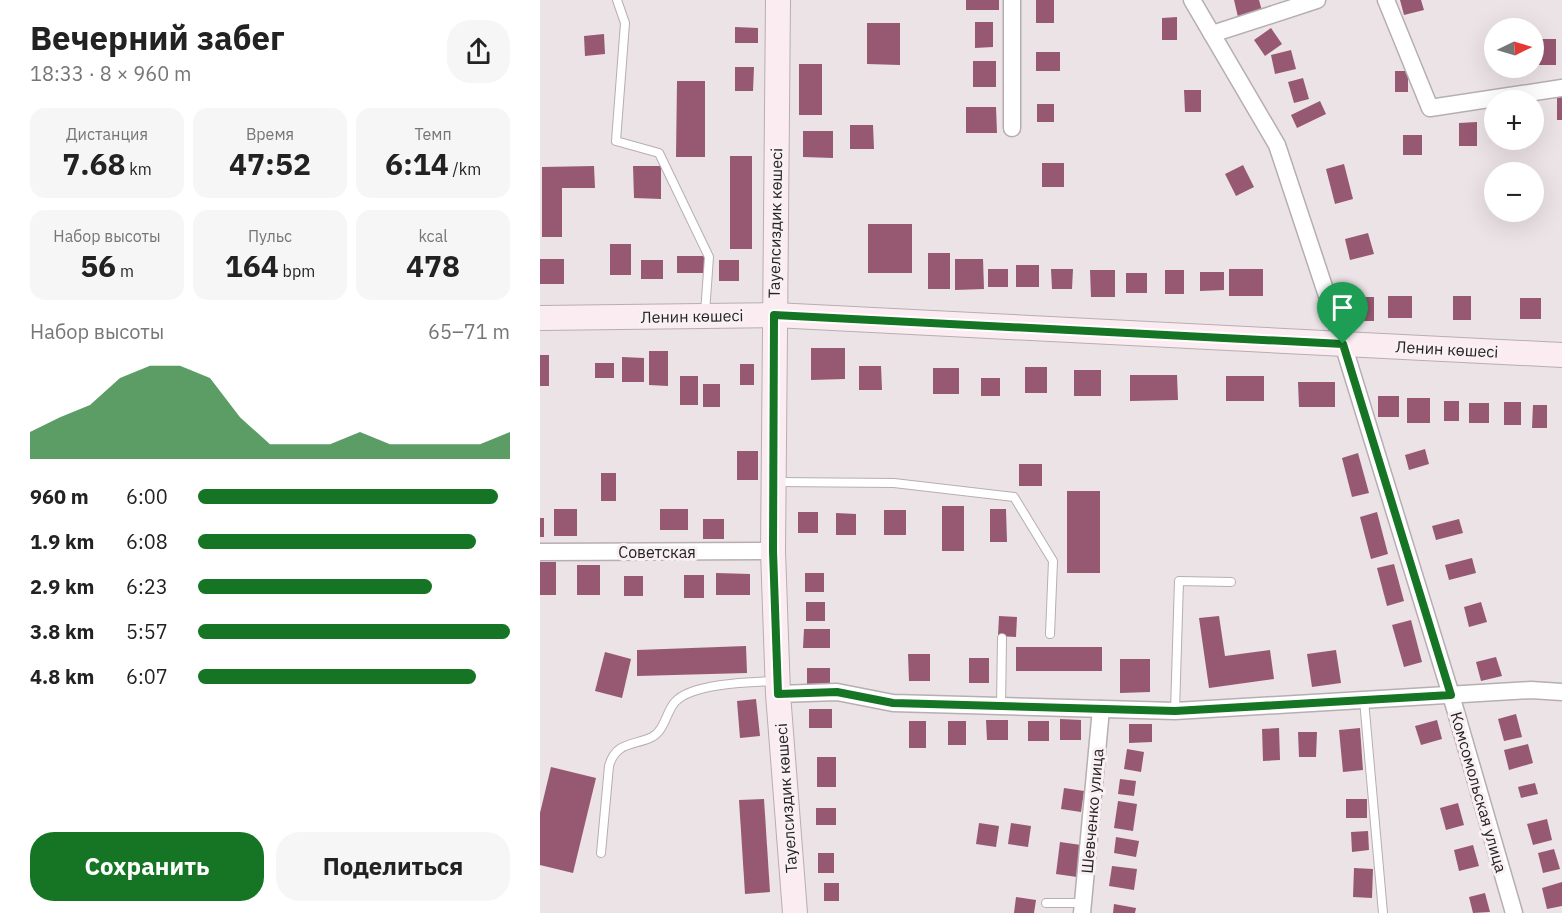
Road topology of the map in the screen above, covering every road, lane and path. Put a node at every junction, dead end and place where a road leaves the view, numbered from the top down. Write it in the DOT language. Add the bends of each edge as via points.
graph roads {
  1 [pos="617,0"];
  2 [pos="778,0"];
  3 [pos="1012,0"];
  4 [pos="1192,0"];
  5 [pos="1317,0"];
  6 [pos="1386,0"];
  7 [pos="1212,34"];
  8 [pos="1562,88"];
  9 [pos="1012,128"];
  10 [pos="774,315"];
  11 [pos="705,316"];
  12 [pos="540,318"];
  13 [pos="1343,344"];
  14 [pos="1562,355"];
  15 [pos="772,482"];
  16 [pos="773,551"];
  17 [pos="540,552"];
  18 [pos="1231,582"];
  19 [pos="1050,634"];
  20 [pos="1002,638"];
  21 [pos="778,687"];
  22 [pos="1562,692"];
  23 [pos="1451,695"];
  24 [pos="1364,700"];
  25 [pos="1001,706"];
  26 [pos="1101,709"];
  27 [pos="1175,711"];
  28 [pos="601,853"];
  29 [pos="1046,903"];
  30 [pos="1083,908"];
  31 [pos="795,913"];
  32 [pos="1383,913"];
  33 [pos="1514,913"];
  1 -- 11 [label="lane" via="625,23 616,141 658,153 709,257"];
  2 -- 10 [label="street, Тауелсиздик көшесі"];
  3 -- 9 [label="street"];
  4 -- 7 [label="street, Комсомольская улица"];
  5 -- 7 [label="street"];
  6 -- 8 [label="street" via="1430,108"];
  7 -- 13 [label="street, Комсомольская улица" via="1277,145"];
  10 -- 11 [label="street, Ленин көшесі"];
  10 -- 13 [label="street, Ленин көшесі"];
  10 -- 15 [label="street, Тауелсиздик көшесі"];
  11 -- 12 [label="street, Ленин көшесі"];
  13 -- 14 [label="street, Ленин көшесі"];
  13 -- 23 [label="street, Комсомольская улица"];
  15 -- 16 [label="street, Тауелсиздик көшесі"];
  15 -- 19 [label="lane" via="894,483 1014,497 1053,561"];
  16 -- 17 [label="street, Советская"];
  16 -- 21 [label="street, Тауелсиздик көшесі"];
  18 -- 27 [label="lane" via="1179,581"];
  20 -- 25 [label="lane"];
  21 -- 25 [label="street" via="837,692 893,703"];
  21 -- 28 [label="lane" via="735,682 690,693 675,702 652,737 616,752 609,766"];
  21 -- 31 [label="street, Тауелсиздик көшесі"];
  22 -- 23 [label="street"];
  23 -- 24 [label="street"];
  23 -- 33 [label="street, Комсомольская улица"];
  24 -- 27 [label="street"];
  24 -- 32 [label="lane"];
  25 -- 26 [label="street"];
  26 -- 27 [label="street"];
  26 -- 30 [label="street, Шевченко улица"];
  29 -- 30 [label="lane"];
}
